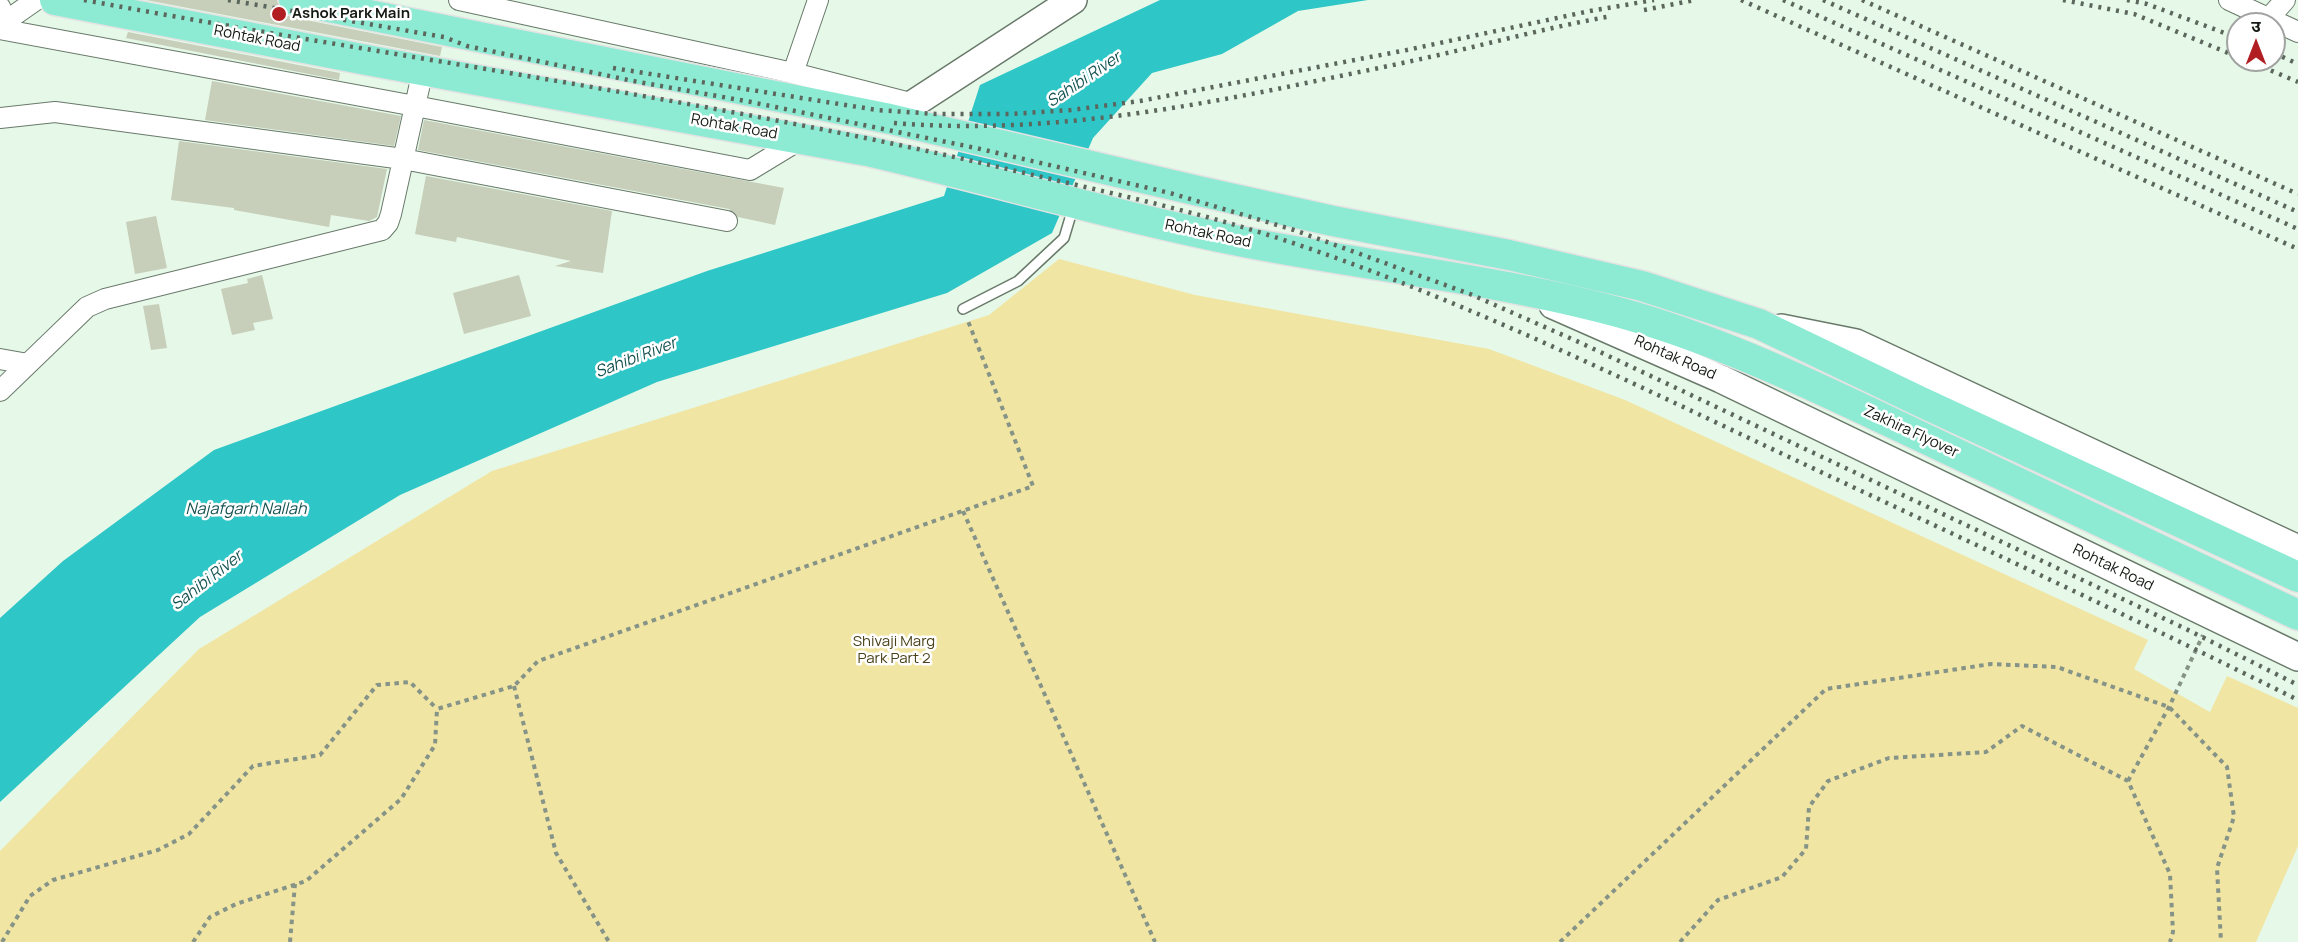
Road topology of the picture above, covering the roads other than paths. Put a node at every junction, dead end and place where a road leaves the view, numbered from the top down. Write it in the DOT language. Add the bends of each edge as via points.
graph roads {
  1 [pos="36,0"];
  2 [pos="55,0"];
  3 [pos="294,0"];
  4 [pos="459,0"];
  5 [pos="818,0"];
  6 [pos="1073,0"];
  7 [pos="2229,0"];
  8 [pos="2285,0"];
  9 [pos="2256,12"];
  10 [pos="2274,12"];
  11 [pos="2,22"];
  12 [pos="423,70"];
  13 [pos="793,72"];
  14 [pos="415,106"];
  15 [pos="902,112"];
  16 [pos="0,118"];
  17 [pos="801,139"];
  18 [pos="403,159"];
  19 [pos="1074,203"];
  20 [pos="727,221"];
  21 [pos="1510,286"];
  22 [pos="963,309"];
  23 [pos="1759,324"];
  24 [pos="0,359"];
  25 [pos="28,364"];
  26 [pos="0,391"];
  27 [pos="2298,549"];
  28 [pos="2298,577"];
  29 [pos="2298,615"];
  30 [pos="2298,657"];
  1 -- 11 [label="street"];
  2 -- 12 [label="main road, Rohtak Road"];
  3 -- 15 [label="main road"];
  4 -- 13 [label="street"];
  5 -- 13 [label="street"];
  6 -- 15 [label="main road"];
  7 -- 9 [label="street"];
  8 -- 10 [label="street"];
  11 -- 14 [label="street"];
  12 -- 14 [label="street"];
  12 -- 17 [label="main road, Rohtak Road"];
  13 -- 15 [label="street"];
  14 -- 17 [label="street" via="750,170"];
  14 -- 18 [label="street"];
  15 -- 23 [label="main road" via="955,134 1087,166 1642,286"];
  16 -- 18 [label="street" via="55,112"];
  17 -- 19 [label="main road, Rohtak Road" via="938,167"];
  18 -- 20 [label="street"];
  18 -- 25 [label="street" via="391,214 382,230 105,298 87,307"];
  19 -- 21 [label="main road, Rohtak Road" via="1246,242"];
  19 -- 22 [label="lane" via="1064,238 1018,281"];
  21 -- 29 [label="main road, Zakhira Flyover" via="1633,317 1746,357"];
  21 -- 30 [label="main road, Rohtak Road" via="1721,379"];
  23 -- 27 [label="main road" via="1856,343"];
  23 -- 28 [label="main road, Zakhira Flyover"];
  24 -- 25 [label="street"];
  25 -- 26 [label="street"];
}
